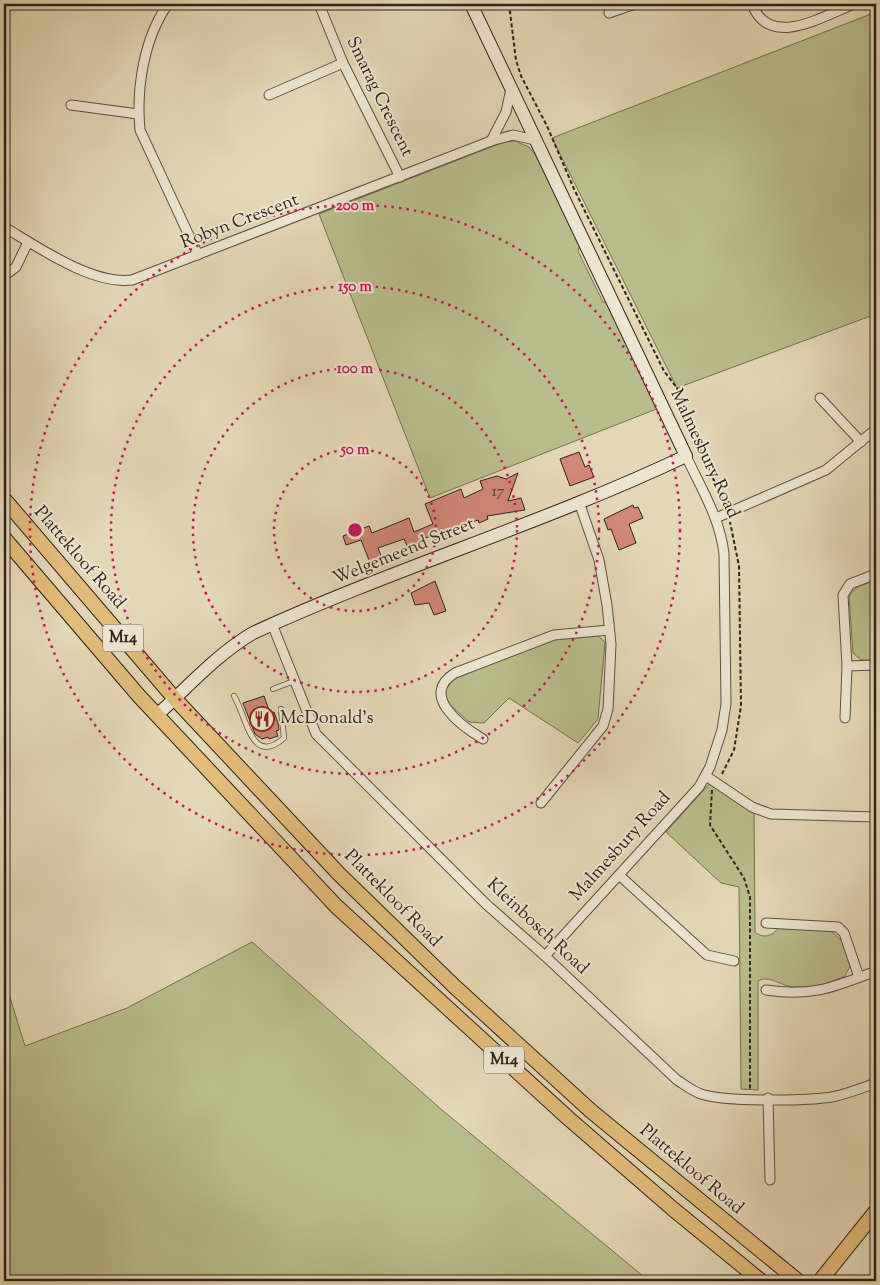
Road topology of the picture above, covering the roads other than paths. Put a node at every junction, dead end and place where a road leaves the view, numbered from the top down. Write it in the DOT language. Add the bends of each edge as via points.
graph roads {
  1 [pos="168,4"];
  2 [pos="319,4"];
  3 [pos="471,4"];
  4 [pos="635,4"];
  5 [pos="752,4"];
  6 [pos="854,4"];
  7 [pos="609,13"];
  8 [pos="343,63"];
  9 [pos="511,89"];
  10 [pos="269,95"];
  11 [pos="71,105"];
  12 [pos="138,114"];
  13 [pos="535,140"];
  14 [pos="491,141"];
  15 [pos="400,176"];
  16 [pos="4,227"];
  17 [pos="28,242"];
  18 [pos="198,255"];
  19 [pos="4,276"];
  20 [pos="820,398"];
  21 [pos="876,429"];
  22 [pos="861,442"];
  23 [pos="686,456"];
  24 [pos="4,499"];
  25 [pos="579,502"];
  26 [pos="716,518"];
  27 [pos="4,538"];
  28 [pos="876,574"];
  29 [pos="272,624"];
  30 [pos="609,630"];
  31 [pos="876,665"];
  32 [pos="847,666"];
  33 [pos="294,681"];
  34 [pos="273,689"];
  35 [pos="234,696"];
  36 [pos="175,699"];
  37 [pos="281,709"];
  38 [pos="157,715"];
  39 [pos="846,718"];
  40 [pos="483,739"];
  41 [pos="706,776"];
  42 [pos="541,802"];
  43 [pos="876,817"];
  44 [pos="619,875"];
  45 [pos="766,923"];
  46 [pos="545,956"];
  47 [pos="734,961"];
  48 [pos="876,971"];
  49 [pos="859,978"];
  50 [pos="766,990"];
  51 [pos="876,1083"];
  52 [pos="768,1098"];
  53 [pos="770,1180"];
  54 [pos="876,1211"];
  55 [pos="761,1281"];
  56 [pos="798,1281"];
  57 [pos="820,1281"];
  1 -- 12 [label="street" via="149,39"];
  2 -- 8 [label="street, Smarag Crescent"];
  3 -- 9 [label="street, Malmesbury Road"];
  4 -- 7 [label="street"];
  5 -- 6 [label="street" via="761,20 782,28 793,27"];
  8 -- 10 [label="street"];
  8 -- 15 [label="street, Smarag Crescent"];
  9 -- 13 [label="street, Malmesbury Road"];
  9 -- 14 [label="street" via="506,112"];
  11 -- 12 [label="street"];
  12 -- 18 [label="street" via="144,141"];
  13 -- 14 [label="street, Robyn Crescent" via="513,135"];
  13 -- 23 [label="street, Malmesbury Road"];
  14 -- 15 [label="street, Robyn Crescent"];
  15 -- 18 [label="street, Robyn Crescent"];
  16 -- 17 [label="street, Robyn Crescent"];
  17 -- 18 [label="street, Robyn Crescent" via="95,276 114,281 140,278"];
  17 -- 19 [label="street" via="16,266"];
  20 -- 22 [label="street"];
  21 -- 22 [label="street"];
  22 -- 26 [label="street" via="826,470"];
  23 -- 25 [label="street, Welgemeend Street"];
  23 -- 26 [label="street, Malmesbury Road"];
  24 -- 36 [label="main road, Plattekloof Road / M14"];
  25 -- 29 [label="street, Welgemeend Street"];
  25 -- 30 [label="street" via="599,560"];
  26 -- 41 [label="street, Malmesbury Road" via="724,554 726,704 717,748"];
  27 -- 38 [label="main road, M14" via="75,624"];
  28 -- 32 [label="street" via="850,584 843,595"];
  29 -- 33 [label="street, Kleinbosch Road"];
  29 -- 36 [label="street, Welgemeend Street" via="235,643"];
  30 -- 40 [label="street" via="554,635 446,678 440,690 441,700"];
  30 -- 42 [label="street" via="606,717"];
  31 -- 32 [label="street"];
  32 -- 39 [label="street"];
  33 -- 34 [label="lane"];
  33 -- 46 [label="street, Kleinbosch Road" via="316,734 479,897"];
  35 -- 37 [label="lane" via="258,746 264,747 284,738"];
  36 -- 38 [label="street, Welgemeend Street"];
  36 -- 56 [label="main road, Plattekloof Road / M14" via="276,810 454,986 634,1147"];
  38 -- 55 [label="main road, M14" via="336,906 568,1118"];
  41 -- 43 [label="street" via="752,807 772,814"];
  41 -- 44 [label="street, Malmesbury Road"];
  44 -- 46 [label="street, Malmesbury Road"];
  44 -- 47 [label="street" via="707,955"];
  45 -- 49 [label="street" via="838,927 844,933"];
  46 -- 52 [label="street, Kleinbosch Road" via="677,1080 706,1095"];
  48 -- 49 [label="street"];
  49 -- 50 [label="street" via="814,992"];
  51 -- 52 [label="street, Kleinbosch Road" via="832,1096"];
  52 -- 53 [label="street"];
  54 -- 57 [label="main road"];
}
